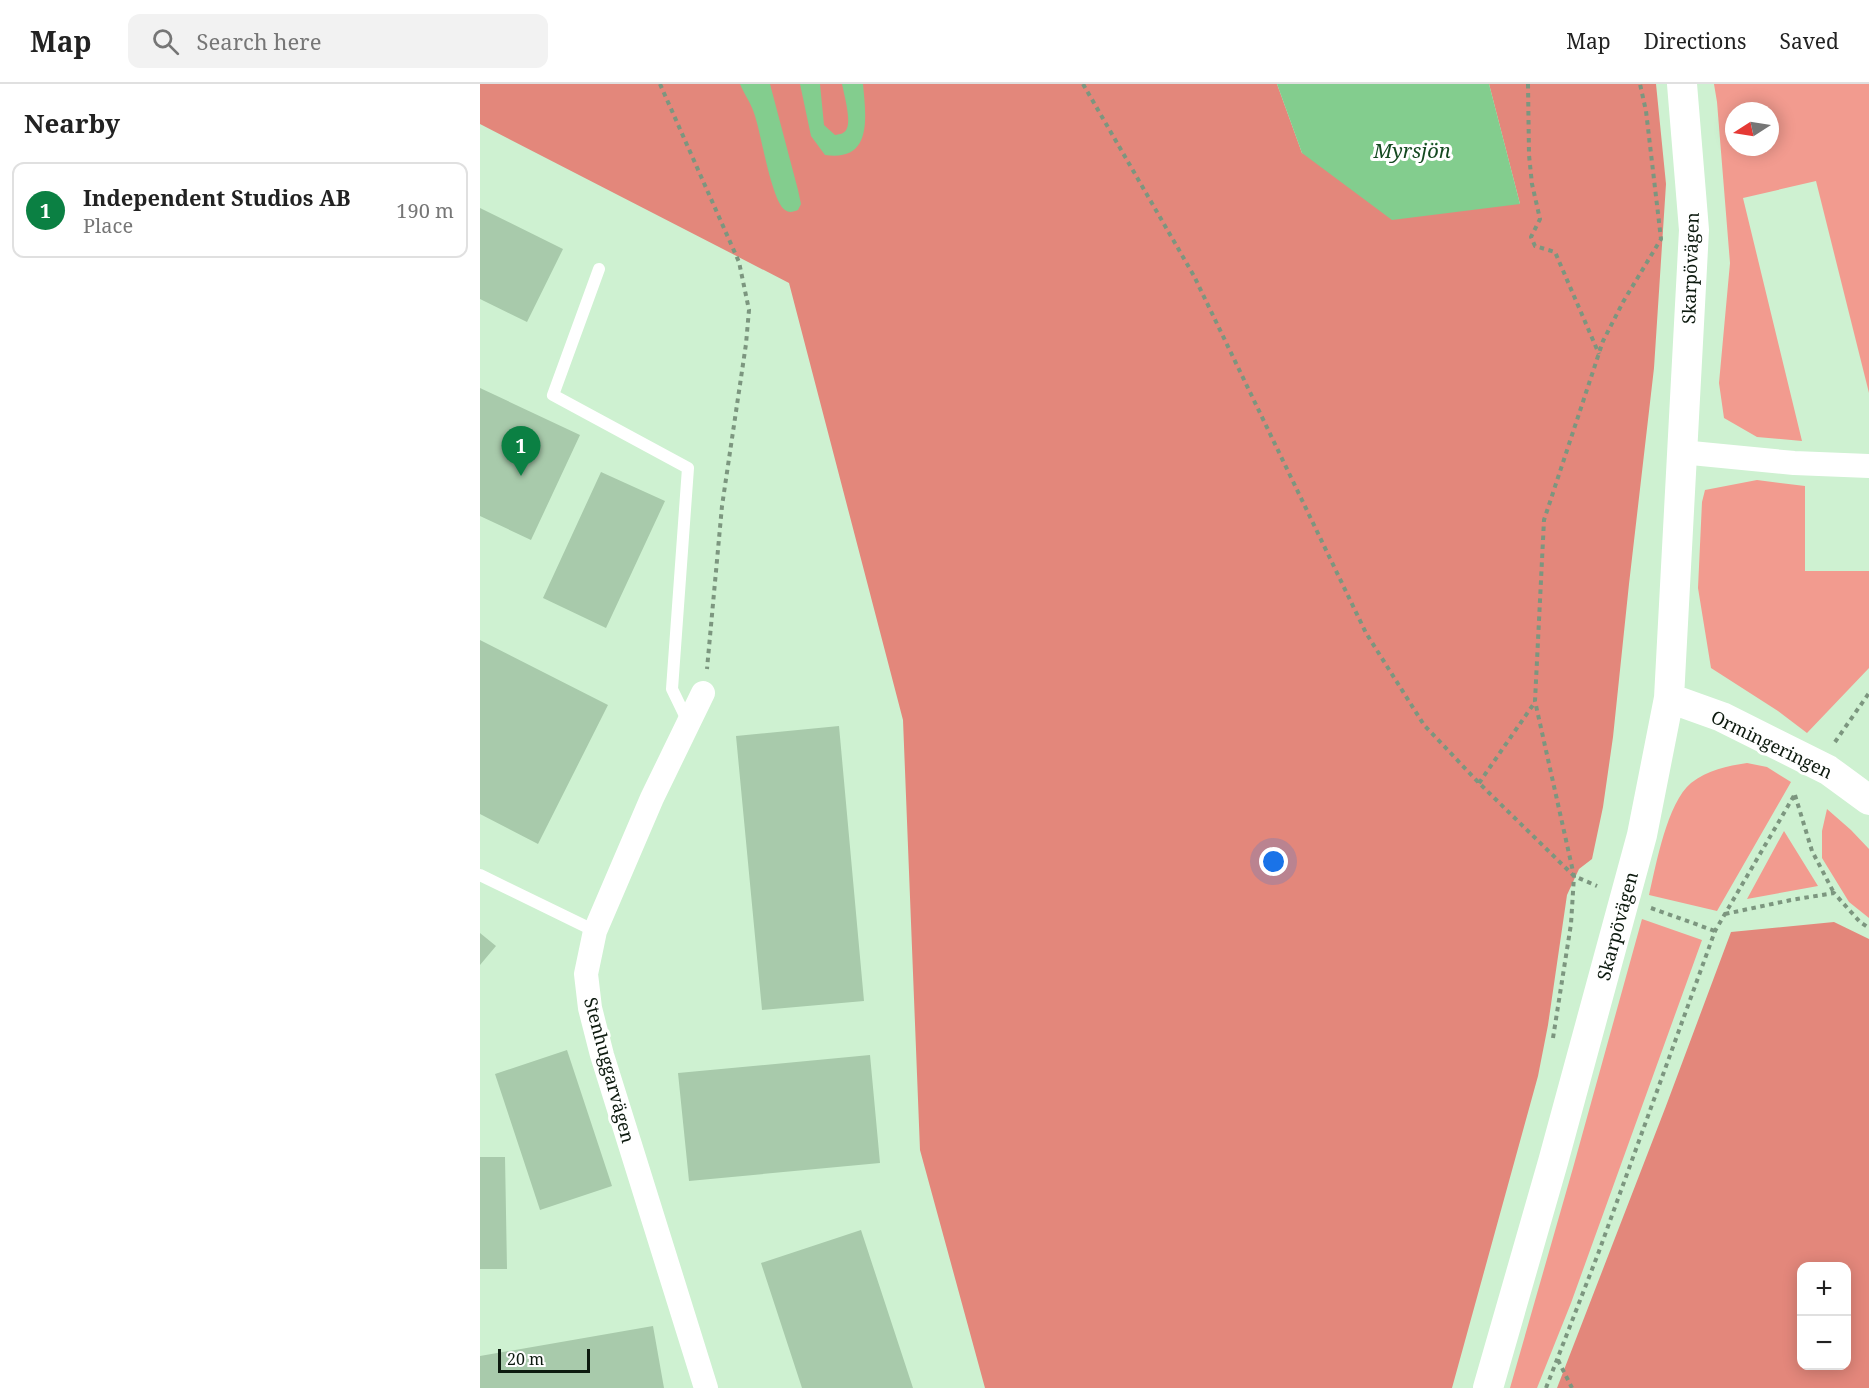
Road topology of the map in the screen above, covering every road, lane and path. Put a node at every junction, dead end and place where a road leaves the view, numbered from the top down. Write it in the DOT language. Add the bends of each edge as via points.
graph roads {
  1 [pos="660,84"];
  2 [pos="1083,84"];
  3 [pos="1528,84"];
  4 [pos="1640,84"];
  5 [pos="1682,84"];
  6 [pos="599,269"];
  7 [pos="1599,354"];
  8 [pos="1681,452"];
  9 [pos="1869,466"];
  10 [pos="703,693"];
  11 [pos="1869,693"];
  12 [pos="1669,698"];
  13 [pos="1535,701"];
  14 [pos="688,722"];
  15 [pos="1831,748"];
  16 [pos="1479,783"];
  17 [pos="1869,800"];
  18 [pos="480,875"];
  19 [pos="1574,876"];
  20 [pos="1599,887"];
  21 [pos="1834,893"];
  22 [pos="1645,906"];
  23 [pos="1724,914"];
  24 [pos="1869,928"];
  25 [pos="595,931"];
  26 [pos="1715,931"];
  27 [pos="1575,1081"];
  28 [pos="1558,1359"];
  29 [pos="706,1388"];
  30 [pos="1488,1388"];
  31 [pos="1546,1388"];
  32 [pos="1572,1388"];
  1 -- 10 [label="path" via="739,262 749,310 722,506"];
  2 -- 16 [label="path" via="1194,276 1365,633 1424,725"];
  3 -- 7 [label="path" via="1529,155 1540,219 1531,237 1534,246 1556,252"];
  4 -- 7 [label="path" via="1661,239 1623,302"];
  5 -- 8 [label="street, Skarpövägen" via="1694,230"];
  6 -- 14 [label="lane" via="553,395 687,468 672,689"];
  7 -- 13 [label="path" via="1544,520"];
  8 -- 9 [label="street"];
  8 -- 12 [label="street, Skarpövägen"];
  10 -- 14 [label="street, Stenhuggarvägen"];
  11 -- 15 [label="path"];
  12 -- 17 [label="street, Ormingeringen" via="1722,717 1790,750 1828,770"];
  12 -- 27 [label="street, Skarpövägen" via="1642,836"];
  13 -- 16 [label="path"];
  13 -- 19 [label="path"];
  14 -- 25 [label="street, Stenhuggarvägen"];
  16 -- 19 [label="path"];
  18 -- 25 [label="lane"];
  19 -- 20 [label="path"];
  19 -- 27 [label="path" via="1571,924 1551,1049"];
  21 -- 23 [label="path"];
  21 -- 23 [label="path" via="1812,851 1795,794"];
  21 -- 24 [label="path"];
  22 -- 26 [label="path"];
  23 -- 26 [label="path"];
  25 -- 29 [label="street, Stenhuggarvägen" via="586,974 592,1017"];
  26 -- 28 [label="path"];
  27 -- 30 [label="street, Skarpövägen"];
  28 -- 31 [label="path"];
  28 -- 32 [label="path"];
}
